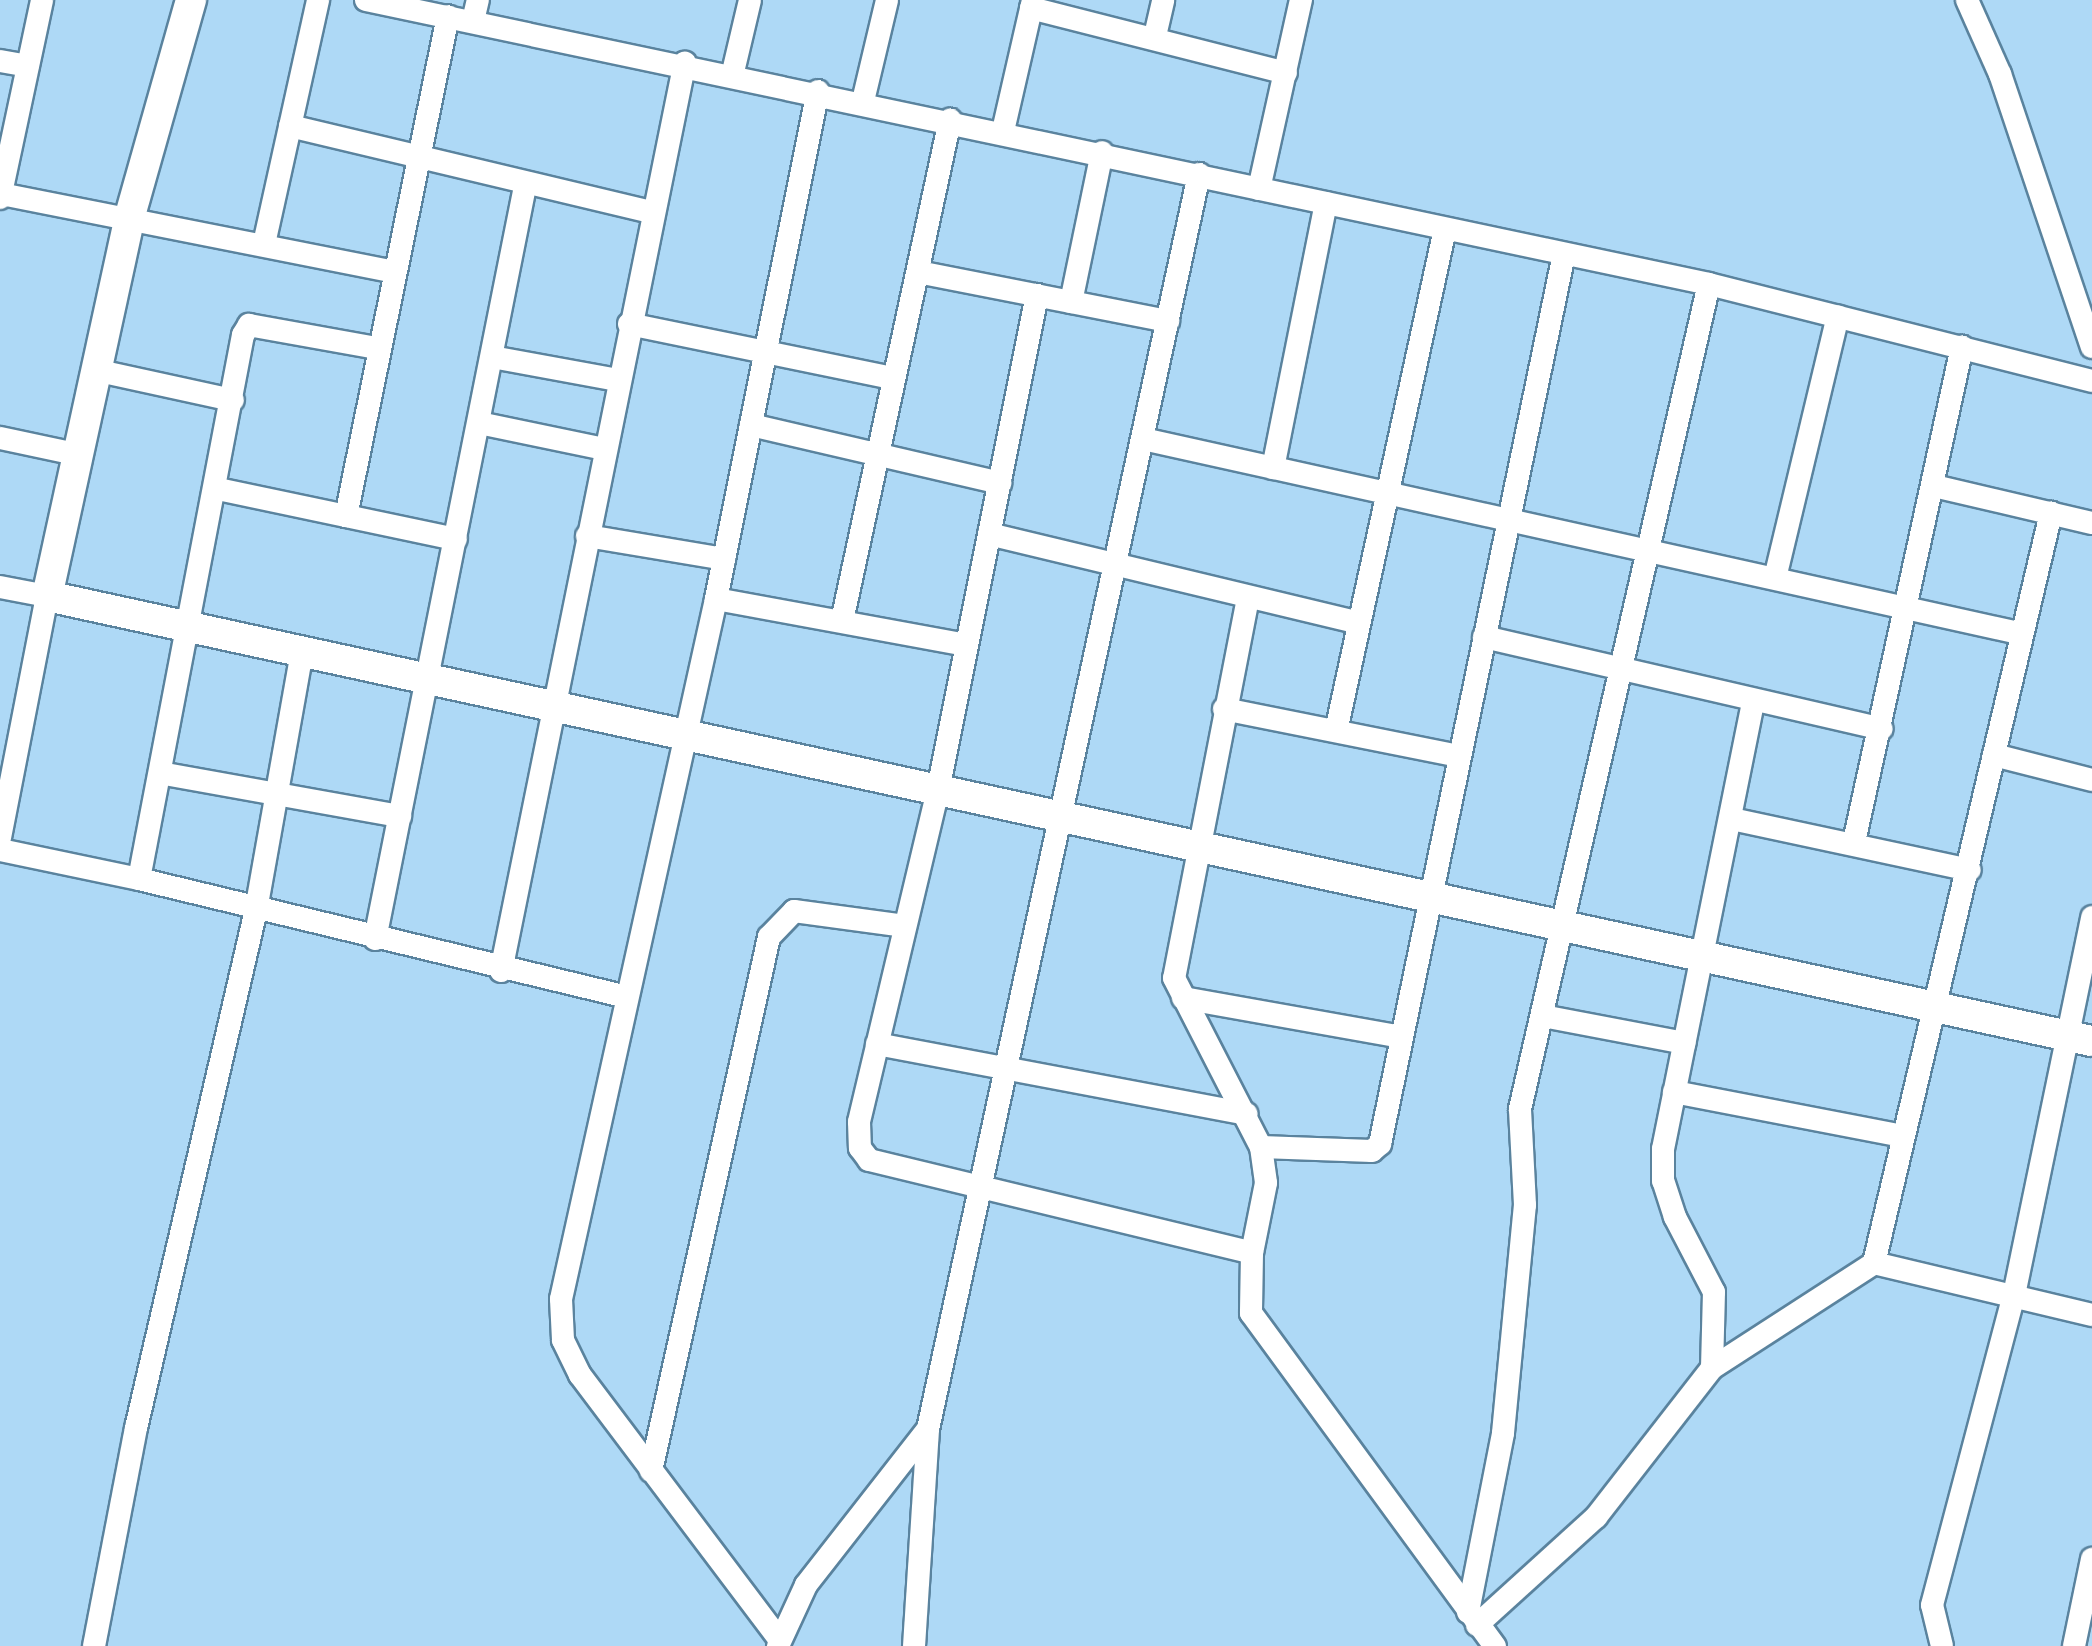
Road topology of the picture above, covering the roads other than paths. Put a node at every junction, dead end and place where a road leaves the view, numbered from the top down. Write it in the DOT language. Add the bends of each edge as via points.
graph roads {
  1 [pos="42,0"];
  2 [pos="191,0"];
  3 [pos="318,0"];
  4 [pos="366,0"];
  5 [pos="750,0"];
  6 [pos="887,0"];
  7 [pos="1163,0"];
  8 [pos="1301,0"];
  9 [pos="1967,0"];
  10 [pos="1032,4"];
  11 [pos="475,11"];
  12 [pos="448,16"];
  13 [pos="1155,36"];
  14 [pos="0,61"];
  15 [pos="685,62"];
  16 [pos="28,66"];
  17 [pos="733,72"];
  18 [pos="1286,73"];
  19 [pos="818,91"];
  20 [pos="863,101"];
  21 [pos="950,120"];
  22 [pos="290,126"];
  23 [pos="1003,131"];
  24 [pos="1102,152"];
  25 [pos="419,159"];
  26 [pos="1199,174"];
  27 [pos="525,186"];
  28 [pos="1259,189"];
  29 [pos="0,196"];
  30 [pos="1326,203"];
  31 [pos="651,212"];
  32 [pos="130,216"];
  33 [pos="1445,229"];
  34 [pos="264,244"];
  35 [pos="1564,254"];
  36 [pos="394,272"];
  37 [pos="918,272"];
  38 [pos="1709,284"];
  39 [pos="1037,295"];
  40 [pos="1071,302"];
  41 [pos="1838,316"];
  42 [pos="1168,321"];
  43 [pos="629,324"];
  44 [pos="1962,347"];
  45 [pos="2092,347"];
  46 [pos="377,348"];
  47 [pos="765,353"];
  48 [pos="492,357"];
  49 [pos="95,370"];
  50 [pos="892,378"];
  51 [pos="617,380"];
  52 [pos="2092,381"];
  53 [pos="233,400"];
  54 [pos="479,423"];
  55 [pos="751,425"];
  56 [pos="0,438"];
  57 [pos="1143,439"];
  58 [pos="604,449"];
  59 [pos="877,453"];
  60 [pos="75,454"];
  61 [pos="1273,468"];
  62 [pos="1000,483"];
  63 [pos="1934,486"];
  64 [pos="218,489"];
  65 [pos="1388,492"];
  66 [pos="2051,513"];
  67 [pos="346,516"];
  68 [pos="1508,518"];
  69 [pos="2092,523"];
  70 [pos="989,534"];
  71 [pos="587,536"];
  72 [pos="456,539"];
  73 [pos="1646,550"];
  74 [pos="724,559"];
  75 [pos="1117,564"];
  76 [pos="1775,578"];
  77 [pos="0,587"];
  78 [pos="47,596"];
  79 [pos="1248,598"];
  80 [pos="716,599"];
  81 [pos="1907,608"];
  82 [pos="842,621"];
  83 [pos="1356,622"];
  84 [pos="186,628"];
  85 [pos="2019,633"];
  86 [pos="1484,637"];
  87 [pos="966,645"];
  88 [pos="302,652"];
  89 [pos="1624,671"];
  90 [pos="428,680"];
  91 [pos="1753,701"];
  92 [pos="554,707"];
  93 [pos="1224,709"];
  94 [pos="1881,729"];
  95 [pos="1336,731"];
  96 [pos="687,734"];
  97 [pos="1994,755"];
  98 [pos="1459,756"];
  99 [pos="160,773"];
  100 [pos="2092,780"];
  101 [pos="938,790"];
  102 [pos="277,793"];
  103 [pos="400,816"];
  104 [pos="1065,817"];
  105 [pos="1732,819"];
  106 [pos="0,837"];
  107 [pos="1854,842"];
  108 [pos="1195,844"];
  109 [pos="0,850"];
  110 [pos="1970,870"];
  111 [pos="139,879"];
  112 [pos="1426,895"];
  113 [pos="256,910"];
  114 [pos="2092,917"];
  115 [pos="1567,924"];
  116 [pos="905,926"];
  117 [pos="375,939"];
  118 [pos="1703,953"];
  119 [pos="501,971"];
  120 [pos="627,997"];
  121 [pos="1183,998"];
  122 [pos="1934,1005"];
  123 [pos="1543,1016"];
  124 [pos="1402,1037"];
  125 [pos="2078,1038"];
  126 [pos="1684,1043"];
  127 [pos="877,1044"];
  128 [pos="1009,1071"];
  129 [pos="1674,1092"];
  130 [pos="1246,1114"];
  131 [pos="1903,1136"];
  132 [pos="1261,1147"];
  133 [pos="982,1189"];
  134 [pos="1252,1253"];
  135 [pos="1874,1263"];
  136 [pos="2014,1295"];
  137 [pos="2092,1315"];
  138 [pos="1712,1368"];
  139 [pos="928,1429"];
  140 [pos="651,1471"];
  141 [pos="2092,1559"];
  142 [pos="1472,1618"];
  143 [pos="778,1642"];
  144 [pos="94,1646"];
  145 [pos="914,1646"];
  146 [pos="1495,1646"];
  147 [pos="1942,1646"];
  148 [pos="2074,1646"];
  1 -- 16 [label="street"];
  2 -- 32 [label="street"];
  3 -- 22 [label="street"];
  4 -- 12 [label="street"];
  5 -- 17 [label="street"];
  6 -- 20 [label="street"];
  7 -- 13 [label="street"];
  8 -- 18 [label="street"];
  9 -- 45 [label="street" via="2000,74"];
  10 -- 13 [label="street"];
  10 -- 23 [label="street"];
  11 -- 12 [label="street"];
  11 -- 15 [label="street"];
  12 -- 25 [label="street"];
  13 -- 18 [label="street"];
  14 -- 16 [label="street"];
  15 -- 17 [label="street"];
  15 -- 31 [label="street"];
  16 -- 29 [label="street"];
  17 -- 19 [label="street"];
  18 -- 28 [label="street"];
  19 -- 20 [label="street"];
  19 -- 47 [label="street"];
  20 -- 21 [label="street"];
  21 -- 23 [label="street"];
  21 -- 37 [label="street"];
  22 -- 25 [label="street"];
  22 -- 34 [label="street"];
  23 -- 24 [label="street"];
  24 -- 26 [label="street"];
  24 -- 40 [label="street"];
  25 -- 27 [label="street"];
  25 -- 36 [label="street"];
  26 -- 28 [label="street"];
  26 -- 42 [label="street"];
  27 -- 31 [label="street"];
  27 -- 48 [label="street"];
  28 -- 30 [label="street"];
  29 -- 32 [label="street"];
  30 -- 33 [label="street"];
  30 -- 61 [label="street"];
  31 -- 43 [label="street"];
  32 -- 34 [label="street"];
  32 -- 49 [label="street"];
  33 -- 35 [label="street"];
  33 -- 65 [label="street"];
  34 -- 36 [label="street"];
  35 -- 38 [label="street"];
  35 -- 68 [label="street"];
  36 -- 46 [label="street"];
  37 -- 39 [label="street"];
  37 -- 50 [label="street"];
  38 -- 41 [label="street"];
  38 -- 73 [label="street"];
  39 -- 40 [label="street"];
  39 -- 62 [label="street"];
  40 -- 42 [label="street"];
  41 -- 44 [label="street"];
  41 -- 76 [label="street"];
  42 -- 57 [label="street"];
  43 -- 47 [label="street"];
  43 -- 51 [label="street"];
  44 -- 52 [label="street"];
  44 -- 63 [label="street"];
  46 -- 53 [label="street" via="249,325"];
  46 -- 67 [label="street"];
  47 -- 50 [label="street"];
  47 -- 55 [label="street"];
  48 -- 51 [label="street"];
  48 -- 54 [label="street"];
  49 -- 53 [label="street"];
  49 -- 60 [label="street"];
  50 -- 59 [label="street"];
  51 -- 58 [label="street"];
  53 -- 64 [label="street"];
  54 -- 58 [label="street"];
  54 -- 72 [label="street"];
  55 -- 59 [label="street"];
  55 -- 74 [label="street"];
  56 -- 60 [label="street"];
  57 -- 61 [label="street"];
  57 -- 75 [label="street"];
  58 -- 71 [label="street"];
  59 -- 62 [label="street"];
  59 -- 82 [label="street"];
  60 -- 78 [label="street"];
  61 -- 65 [label="street"];
  62 -- 70 [label="street"];
  63 -- 66 [label="street"];
  63 -- 81 [label="street"];
  64 -- 67 [label="street"];
  64 -- 84 [label="street"];
  65 -- 68 [label="street"];
  65 -- 83 [label="street"];
  66 -- 69 [label="street"];
  66 -- 85 [label="street"];
  67 -- 72 [label="street"];
  68 -- 73 [label="street"];
  68 -- 86 [label="street"];
  70 -- 75 [label="street"];
  70 -- 87 [label="street"];
  71 -- 74 [label="street"];
  71 -- 92 [label="street"];
  72 -- 90 [label="street"];
  73 -- 76 [label="street"];
  73 -- 89 [label="street"];
  74 -- 80 [label="street"];
  75 -- 79 [label="street"];
  75 -- 104 [label="street"];
  76 -- 81 [label="street"];
  77 -- 78 [label="street"];
  78 -- 84 [label="street"];
  78 -- 106 [label="street"];
  79 -- 83 [label="street"];
  79 -- 93 [label="street"];
  80 -- 82 [label="street"];
  80 -- 96 [label="street"];
  81 -- 85 [label="street"];
  81 -- 94 [label="street"];
  82 -- 87 [label="street"];
  83 -- 95 [label="street"];
  84 -- 88 [label="street"];
  84 -- 99 [label="street"];
  85 -- 97 [label="street"];
  86 -- 89 [label="street"];
  86 -- 98 [label="street"];
  87 -- 101 [label="street"];
  88 -- 90 [label="street"];
  88 -- 102 [label="street"];
  89 -- 91 [label="street"];
  89 -- 115 [label="street"];
  90 -- 92 [label="street"];
  90 -- 103 [label="street"];
  91 -- 94 [label="street"];
  91 -- 105 [label="street"];
  92 -- 96 [label="street"];
  92 -- 119 [label="street"];
  93 -- 95 [label="street"];
  93 -- 108 [label="street"];
  94 -- 107 [label="street"];
  95 -- 98 [label="street"];
  96 -- 101 [label="street"];
  96 -- 120 [label="street"];
  97 -- 100 [label="street"];
  97 -- 110 [label="street"];
  98 -- 112 [label="street"];
  99 -- 102 [label="street"];
  99 -- 111 [label="street"];
  101 -- 104 [label="street"];
  101 -- 116 [label="street"];
  102 -- 103 [label="street"];
  102 -- 113 [label="street"];
  103 -- 117 [label="street"];
  104 -- 108 [label="street"];
  104 -- 128 [label="street"];
  105 -- 107 [label="street"];
  105 -- 118 [label="street"];
  107 -- 110 [label="street"];
  108 -- 112 [label="street"];
  108 -- 121 [label="street" via="1174,978"];
  109 -- 111 [label="street"];
  110 -- 122 [label="street"];
  111 -- 113 [label="street"];
  112 -- 115 [label="street"];
  112 -- 124 [label="street"];
  113 -- 117 [label="street"];
  113 -- 144 [label="street" via="136,1428"];
  114 -- 125 [label="street"];
  115 -- 118 [label="street"];
  115 -- 123 [label="street"];
  116 -- 127 [label="street"];
  116 -- 140 [label="street" via="794,911 769,937"];
  117 -- 119 [label="street"];
  118 -- 122 [label="street"];
  118 -- 126 [label="street"];
  119 -- 120 [label="street"];
  120 -- 140 [label="street" via="561,1299 563,1340"];
  121 -- 124 [label="street"];
  121 -- 130 [label="street"];
  122 -- 125 [label="street"];
  122 -- 131 [label="street"];
  123 -- 126 [label="street"];
  123 -- 142 [label="street" via="1520,1109 1525,1205 1503,1433"];
  124 -- 132 [label="street" via="1377,1149"];
  125 -- 136 [label="street"];
  126 -- 129 [label="street"];
  127 -- 128 [label="street"];
  127 -- 133 [label="street" via="859,1122 860,1148 869,1160"];
  128 -- 130 [label="street"];
  128 -- 133 [label="street"];
  129 -- 131 [label="street"];
  129 -- 138 [label="street" via="1663,1181 1714,1292"];
  130 -- 132 [label="street"];
  131 -- 135 [label="street"];
  132 -- 134 [label="street" via="1266,1183"];
  133 -- 134 [label="street"];
  133 -- 139 [label="street"];
  134 -- 142 [label="street" via="1251,1313"];
  135 -- 136 [label="street"];
  135 -- 138 [label="street"];
  136 -- 137 [label="street"];
  136 -- 147 [label="street" via="1932,1605"];
  138 -- 142 [label="street" via="1596,1517"];
  139 -- 143 [label="street" via="806,1585"];
  139 -- 145 [label="street"];
  140 -- 143 [label="street"];
  141 -- 148 [label="street"];
  142 -- 146 [label="street"];
}
